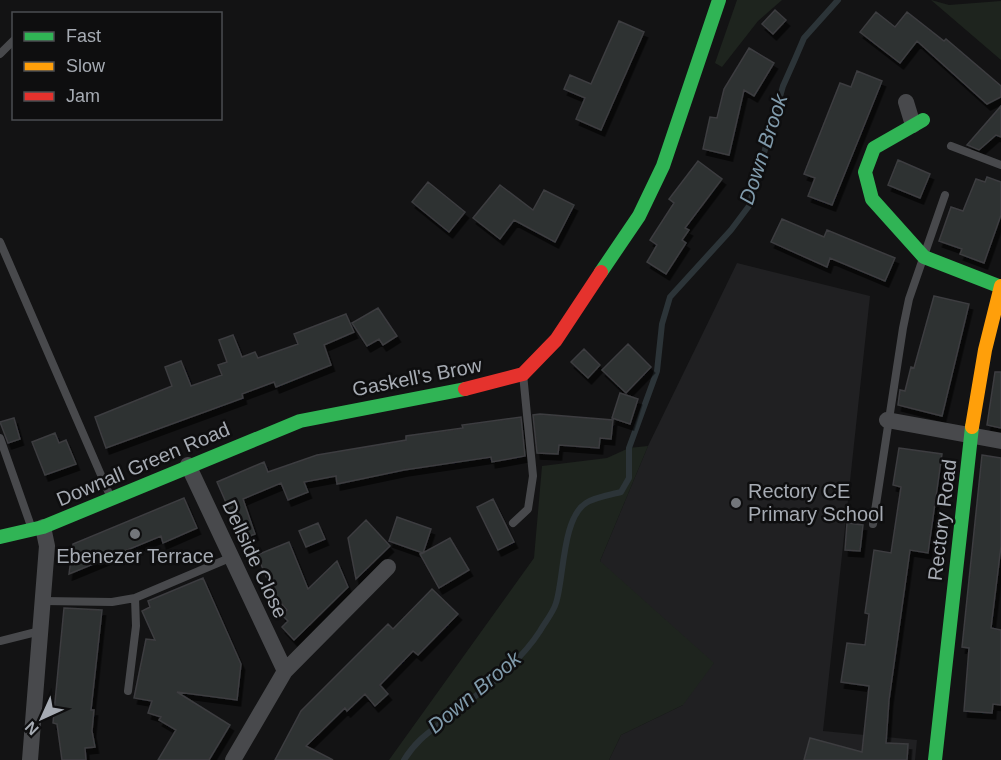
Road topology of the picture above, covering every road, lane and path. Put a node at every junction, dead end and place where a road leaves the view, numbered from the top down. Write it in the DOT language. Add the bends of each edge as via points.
graph roads {
  1 [pos="719,0"];
  2 [pos="12,42"];
  3 [pos="0,54"];
  4 [pos="906,102"];
  5 [pos="918,122"];
  6 [pos="951,146"];
  7 [pos="1001,165"];
  8 [pos="945,195"];
  9 [pos="0,242"];
  10 [pos="924,258"];
  11 [pos="1001,286"];
  12 [pos="523,374"];
  13 [pos="887,420"];
  14 [pos="300,421"];
  15 [pos="971,436"];
  16 [pos="0,438"];
  17 [pos="1001,441"];
  18 [pos="188,465"];
  19 [pos="111,498"];
  20 [pos="513,523"];
  21 [pos="873,524"];
  22 [pos="37,528"];
  23 [pos="0,537"];
  24 [pos="232,557"];
  25 [pos="388,567"];
  26 [pos="135,598"];
  27 [pos="44,601"];
  28 [pos="40,631"];
  29 [pos="0,641"];
  30 [pos="285,671"];
  31 [pos="128,691"];
  32 [pos="30,760"];
  33 [pos="233,760"];
  34 [pos="934,760"];
  1 -- 12 [label="main road, Gaskell's Brow" via="663,166 639,216 538,362"];
  2 -- 3 [label="lane"];
  4 -- 5 [label="street"];
  5 -- 10 [label="main road" via="873,148 865,172 872,200"];
  6 -- 7 [label="lane"];
  8 -- 10 [label="lane"];
  9 -- 19 [label="lane"];
  10 -- 11 [label="main road"];
  10 -- 13 [label="lane" via="903,328"];
  11 -- 15 [label="main road, Rectory Road" via="985,350"];
  12 -- 14 [label="main road, Gaskell's Brow"];
  12 -- 20 [label="lane" via="533,476 528,509"];
  13 -- 15 [label="street"];
  13 -- 21 [label="lane"];
  14 -- 18 [label="main road, Downall Green Road"];
  15 -- 17 [label="street"];
  15 -- 34 [label="main road, Rectory Road"];
  16 -- 22 [label="lane"];
  18 -- 19 [label="main road, Downall Green Road"];
  18 -- 24 [label="street, Dellside Close"];
  19 -- 22 [label="main road, Downall Green Road"];
  22 -- 23 [label="main road, Downall Green Road"];
  22 -- 27 [label="street" via="47,546"];
  24 -- 26 [label="lane"];
  24 -- 30 [label="street, Dellside Close"];
  25 -- 30 [label="street"];
  26 -- 27 [label="lane" via="112,602"];
  26 -- 31 [label="lane" via="136,626"];
  27 -- 28 [label="street"];
  28 -- 29 [label="lane"];
  28 -- 32 [label="street"];
  30 -- 33 [label="street"];
}
